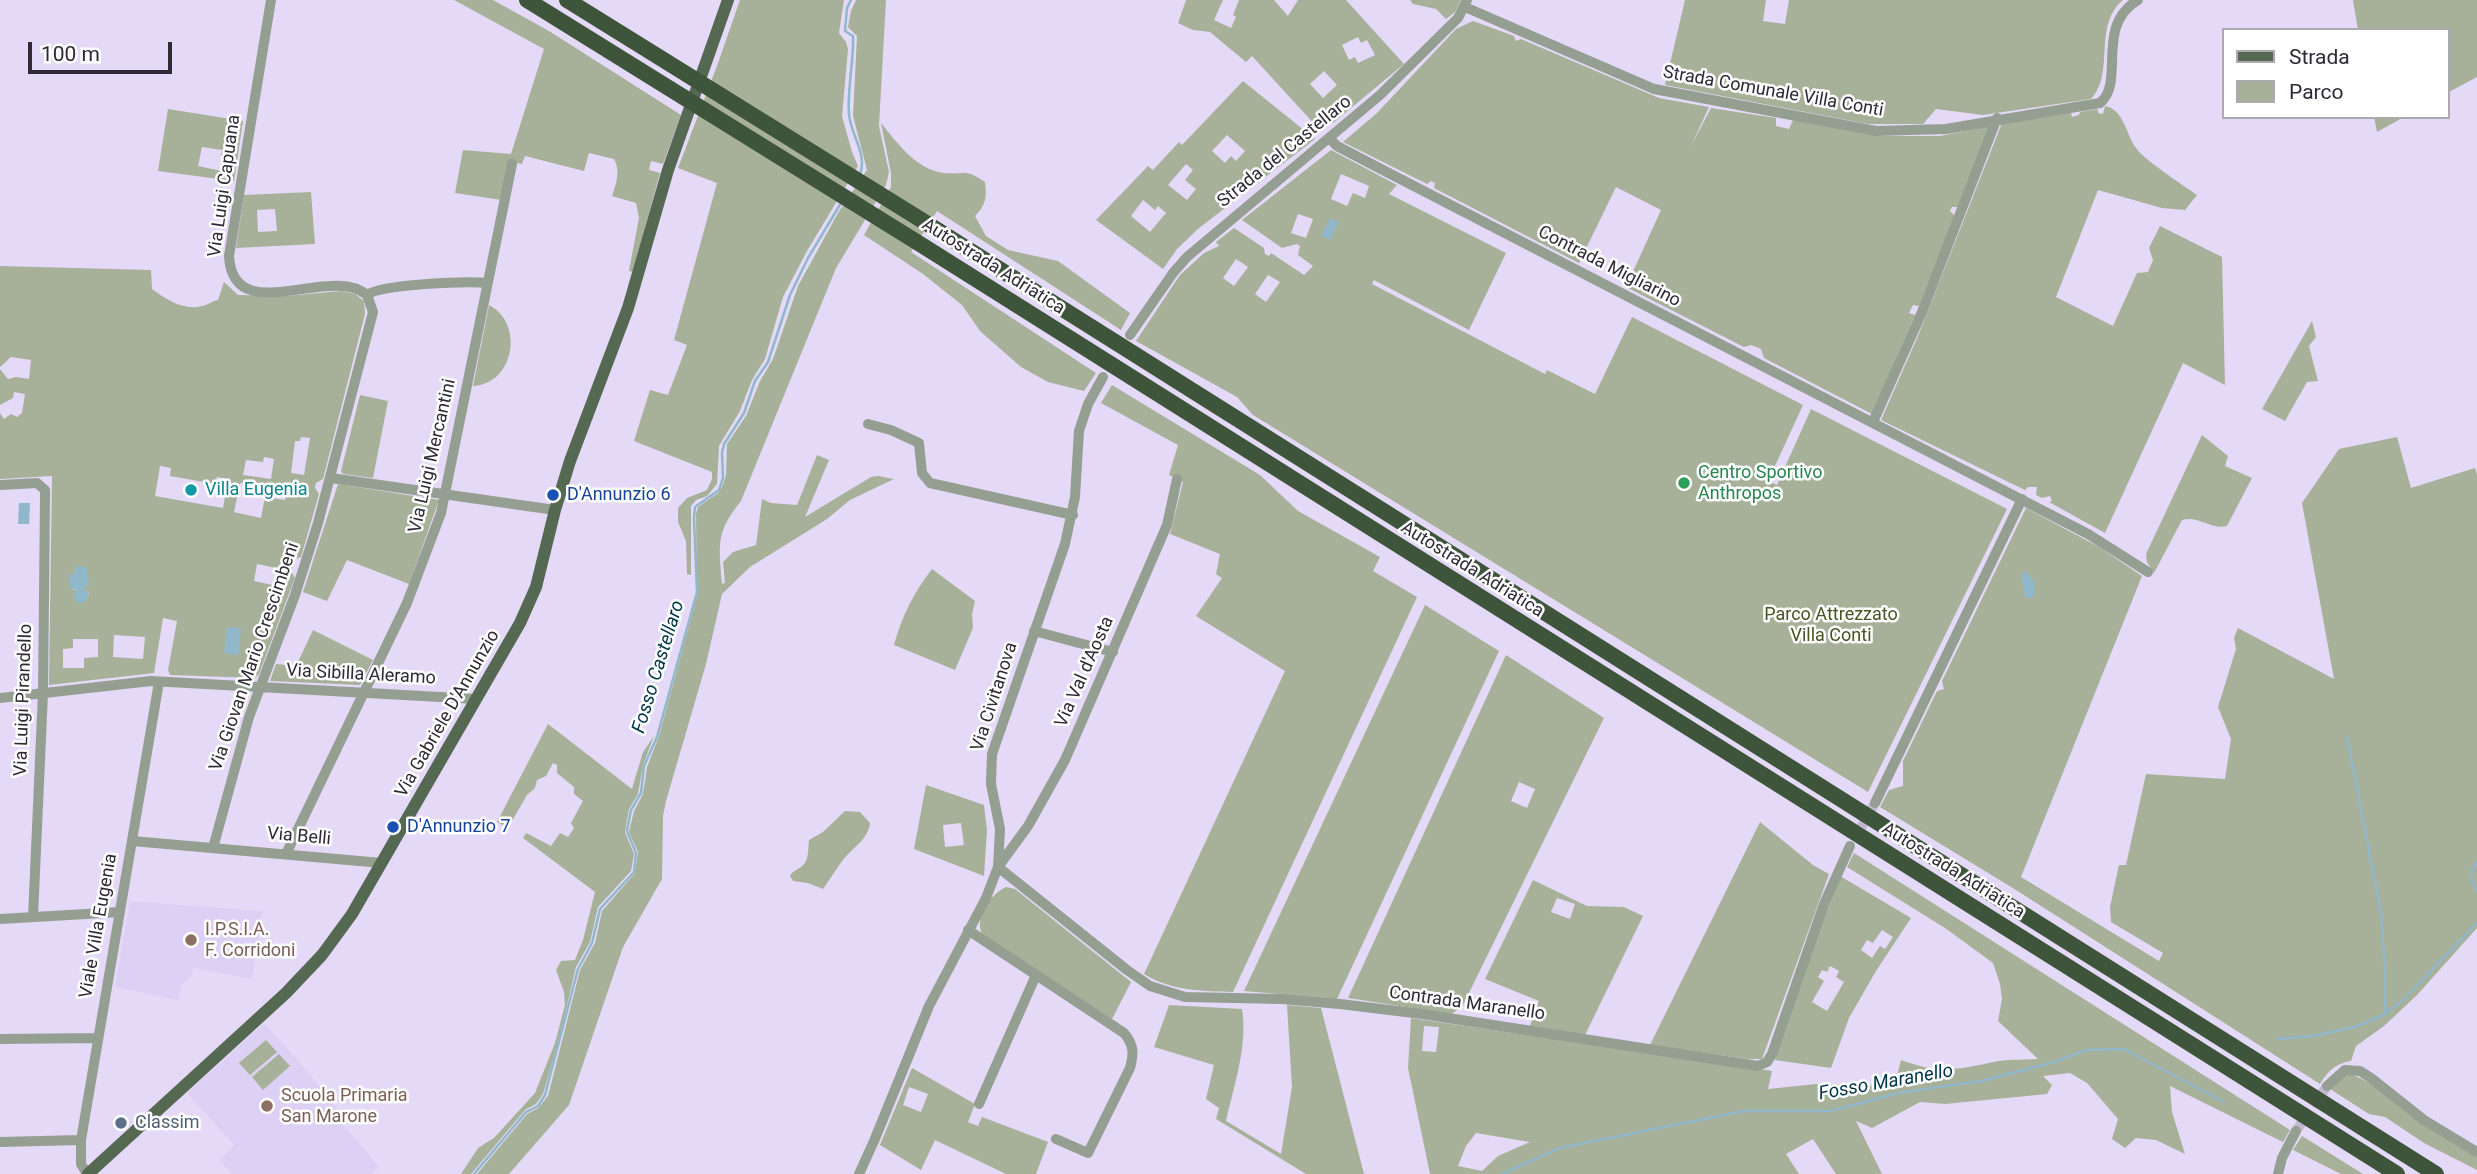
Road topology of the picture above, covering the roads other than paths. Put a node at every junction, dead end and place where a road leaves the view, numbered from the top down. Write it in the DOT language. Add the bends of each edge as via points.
graph roads {
  1 [pos="271,0"];
  2 [pos="527,0"];
  3 [pos="568,0"];
  4 [pos="728,0"];
  5 [pos="2138,0"];
  6 [pos="1466,4"];
  7 [pos="1997,118"];
  8 [pos="1330,139"];
  9 [pos="512,164"];
  10 [pos="488,283"];
  11 [pos="367,295"];
  12 [pos="1130,335"];
  13 [pos="1103,377"];
  14 [pos="1873,422"];
  15 [pos="868,424"];
  16 [pos="331,478"];
  17 [pos="1177,479"];
  18 [pos="0,485"];
  19 [pos="445,495"];
  20 [pos="2022,499"];
  21 [pos="555,510"];
  22 [pos="1073,515"];
  23 [pos="2148,572"];
  24 [pos="1034,631"];
  25 [pos="1113,652"];
  26 [pos="159,682"];
  27 [pos="260,687"];
  28 [pos="43,693"];
  29 [pos="364,693"];
  30 [pos="0,698"];
  31 [pos="476,699"];
  32 [pos="1875,803"];
  33 [pos="132,841"];
  34 [pos="1850,846"];
  35 [pos="213,848"];
  36 [pos="286,854"];
  37 [pos="382,863"];
  38 [pos="998,867"];
  39 [pos="120,912"];
  40 [pos="33,917"];
  41 [pos="0,919"];
  42 [pos="968,930"];
  43 [pos="1036,975"];
  44 [pos="98,1038"];
  45 [pos="0,1039"];
  46 [pos="2327,1086"];
  47 [pos="979,1104"];
  48 [pos="2296,1131"];
  49 [pos="1055,1139"];
  50 [pos="81,1140"];
  51 [pos="0,1142"];
  52 [pos="2477,1152"];
  53 [pos="88,1174"];
  54 [pos="859,1174"];
  55 [pos="2278,1174"];
  56 [pos="2397,1174"];
  57 [pos="2436,1174"];
  1 -- 11 [label="street, Via Luigi Capuana" via="229,256 232,274 238,285 258,292 346,286"];
  2 -- 56 [label="highway, Autostrada Adriatica"];
  3 -- 57 [label="highway, Autostrada Adriatica"];
  4 -- 21 [label="main road, Via Gabriele D'Annunzio" via="668,170 628,308"];
  5 -- 7 [label="street, Strada Comunale Villa Conti" via="2116,25 2109,87 2103,101"];
  6 -- 7 [label="street, Strada Comunale Villa Conti" via="1663,91 1876,131 1945,129"];
  6 -- 8 [label="street, Strada del Castellaro" via="1415,62"];
  7 -- 14 [label="street" via="1922,312"];
  8 -- 12 [label="street, Strada del Castellaro" via="1187,257"];
  8 -- 14 [label="street, Contrada Migliarino"];
  9 -- 10 [label="street, Via Luigi Mercantini"];
  10 -- 11 [label="street, Via Luigi Capuana" via="398,287 372,290"];
  10 -- 19 [label="street, Via Luigi Mercantini"];
  11 -- 16 [label="street" via="372,320"];
  13 -- 22 [label="street, Via Civitanova" via="1079,431"];
  14 -- 20 [label="street, Contrada Migliarino"];
  15 -- 22 [label="street" via="919,443 922,473 930,483"];
  16 -- 19 [label="street"];
  16 -- 27 [label="street, Via Giovan Mario Crescimbeni" via="304,569"];
  17 -- 25 [label="street, Via Val d'Aosta" via="1167,524"];
  18 -- 28 [label="street, Via Luigi Pirandello" via="32,482 41,485 45,495"];
  19 -- 21 [label="street"];
  19 -- 29 [label="street, Via Luigi Mercantini" via="416,582"];
  20 -- 23 [label="street, Contrada Migliarino"];
  20 -- 32 [label="street"];
  21 -- 31 [label="main road, Via Gabriele D'Annunzio" via="526,611"];
  22 -- 24 [label="street, Via Civitanova"];
  24 -- 25 [label="street"];
  24 -- 38 [label="street, Via Civitanova" via="992,754 991,784 1000,829"];
  25 -- 38 [label="street, Via Val d'Aosta" via="1046,796"];
  26 -- 27 [label="street, Via Sibilla Aleramo"];
  26 -- 28 [label="street, Via Sibilla Aleramo"];
  26 -- 33 [label="street, Viale Villa Eugenia"];
  27 -- 29 [label="street, Via Sibilla Aleramo"];
  27 -- 35 [label="street, Via Giovan Mario Crescimbeni"];
  28 -- 30 [label="street, Via Sibilla Aleramo"];
  28 -- 40 [label="street, Via Luigi Pirandello"];
  29 -- 31 [label="street, Via Sibilla Aleramo"];
  29 -- 36 [label="street, Via Luigi Mercantini"];
  31 -- 37 [label="main road, Via Gabriele D'Annunzio"];
  33 -- 35 [label="street, Via Belli"];
  33 -- 39 [label="street, Viale Villa Eugenia"];
  34 -- 38 [label="street, Contrada Maranello" via="1774,1049 1767,1062 1758,1066 1340,1004 1185,997 1150,986 1134,975"];
  35 -- 36 [label="street, Via Belli"];
  36 -- 37 [label="street, Via Belli"];
  37 -- 53 [label="main road, Via Gabriele D'Annunzio" via="347,922 310,968"];
  38 -- 42 [label="street, Via Civitanova"];
  39 -- 40 [label="street"];
  39 -- 44 [label="street, Viale Villa Eugenia"];
  40 -- 41 [label="street"];
  42 -- 43 [label="street"];
  42 -- 54 [label="street, Via Civitanova" via="929,1006"];
  43 -- 47 [label="street"];
  43 -- 49 [label="street" via="1124,1033 1134,1053 1088,1153"];
  44 -- 45 [label="street"];
  44 -- 50 [label="street, Viale Villa Eugenia"];
  46 -- 52 [label="street" via="2345,1070 2360,1072"];
  48 -- 55 [label="street"];
  50 -- 51 [label="street"];
  50 -- 53 [label="street, Viale Villa Eugenia" via="81,1164"];
}
